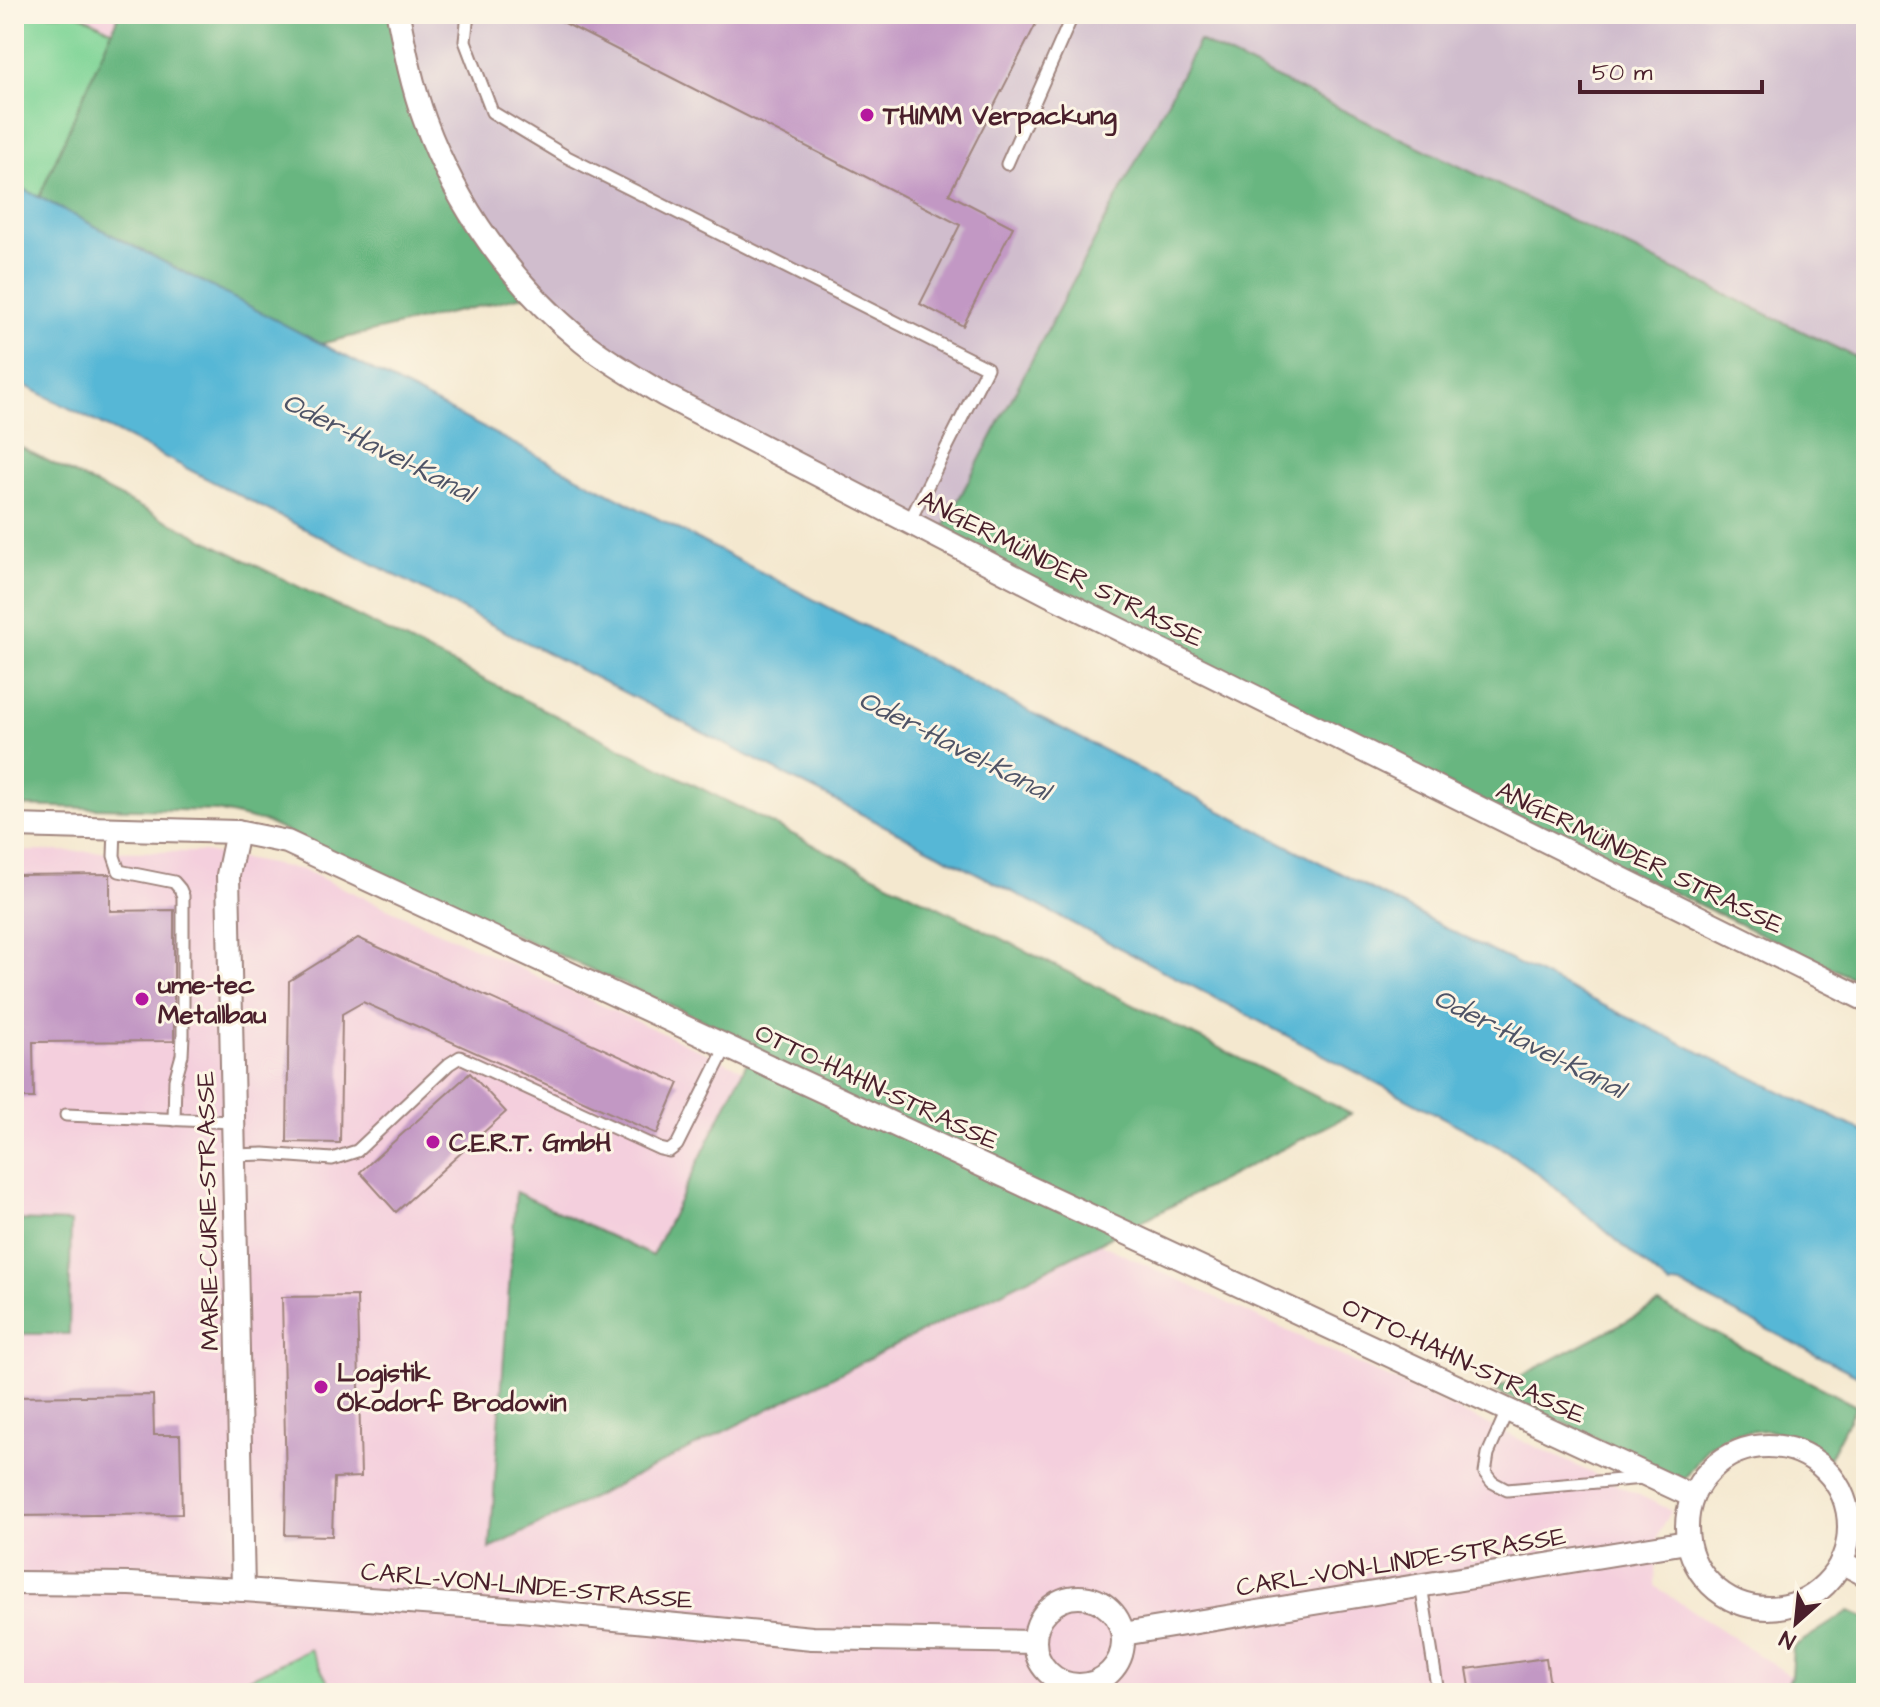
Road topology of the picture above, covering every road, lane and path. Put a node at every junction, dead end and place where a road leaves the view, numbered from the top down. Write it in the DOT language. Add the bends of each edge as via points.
graph roads {
  1 [pos="398,14"];
  2 [pos="468,14"];
  3 [pos="1073,14"];
  4 [pos="1007,164"];
  5 [pos="909,522"];
  6 [pos="14,826"];
  7 [pos="115,829"];
  8 [pos="237,832"];
  9 [pos="1866,1000"];
  10 [pos="726,1047"];
  11 [pos="66,1115"];
  12 [pos="174,1120"];
  13 [pos="233,1122"];
  14 [pos="234,1155"];
  15 [pos="1507,1411"];
  16 [pos="1652,1478"];
  17 [pos="1692,1496"];
  18 [pos="1687,1542"];
  19 [pos="1841,1562"];
  20 [pos="1866,1575"];
  21 [pos="14,1583"];
  22 [pos="1421,1585"];
  23 [pos="243,1590"];
  24 [pos="1123,1634"];
  25 [pos="1035,1642"];
  26 [pos="1082,1689"];
  27 [pos="1438,1693"];
  1 -- 5 [label="street, ANGERMÜNDER STRASSE" via="408,67 441,162 482,232 552,315 664,395"];
  2 -- 5 [label="lane" via="465,41 492,112 567,157 987,368"];
  3 -- 4 [label="lane"];
  5 -- 9 [label="street, ANGERMÜNDER STRASSE"];
  6 -- 7 [label="street, OTTO-HAHN-STRASSE"];
  7 -- 8 [label="street, OTTO-HAHN-STRASSE"];
  7 -- 12 [label="lane" via="119,871 174,882 183,896 183,1035"];
  8 -- 10 [label="street, OTTO-HAHN-STRASSE" via="287,842"];
  8 -- 13 [label="street, MARIE-CURIE-STRASSE" via="228,875"];
  10 -- 14 [label="lane" via="677,1145 669,1151 460,1057 357,1151 332,1159"];
  10 -- 15 [label="street, OTTO-HAHN-STRASSE"];
  11 -- 12 [label="lane"];
  12 -- 13 [label="lane"];
  13 -- 14 [label="street, MARIE-CURIE-STRASSE"];
  14 -- 23 [label="street, MARIE-CURIE-STRASSE"];
  15 -- 16 [label="street, OTTO-HAHN-STRASSE"];
  15 -- 16 [label="lane" via="1485,1473 1507,1490"];
  16 -- 17 [label="street, OTTO-HAHN-STRASSE"];
  17 -- 18 [label="street"];
  17 -- 19 [label="street" via="1705,1474 1725,1457 1749,1447 1801,1453 1822,1466 1848,1511 1849,1537"];
  18 -- 19 [label="street" via="1696,1566 1712,1586 1732,1601 1757,1608 1807,1599"];
  18 -- 22 [label="street, CARL-VON-LINDE-STRASSE"];
  19 -- 20 [label="street"];
  21 -- 23 [label="street, CARL-VON-LINDE-STRASSE"];
  22 -- 24 [label="street, CARL-VON-LINDE-STRASSE"];
  22 -- 27 [label="lane"];
  23 -- 25 [label="street, CARL-VON-LINDE-STRASSE" via="812,1638"];
  24 -- 25 [label="street" via="1109,1608 1075,1597 1057,1603 1043,1616"];
  24 -- 26 [label="street" via="1123,1649 1112,1672"];
  25 -- 26 [label="street" via="1048,1673"];
}
